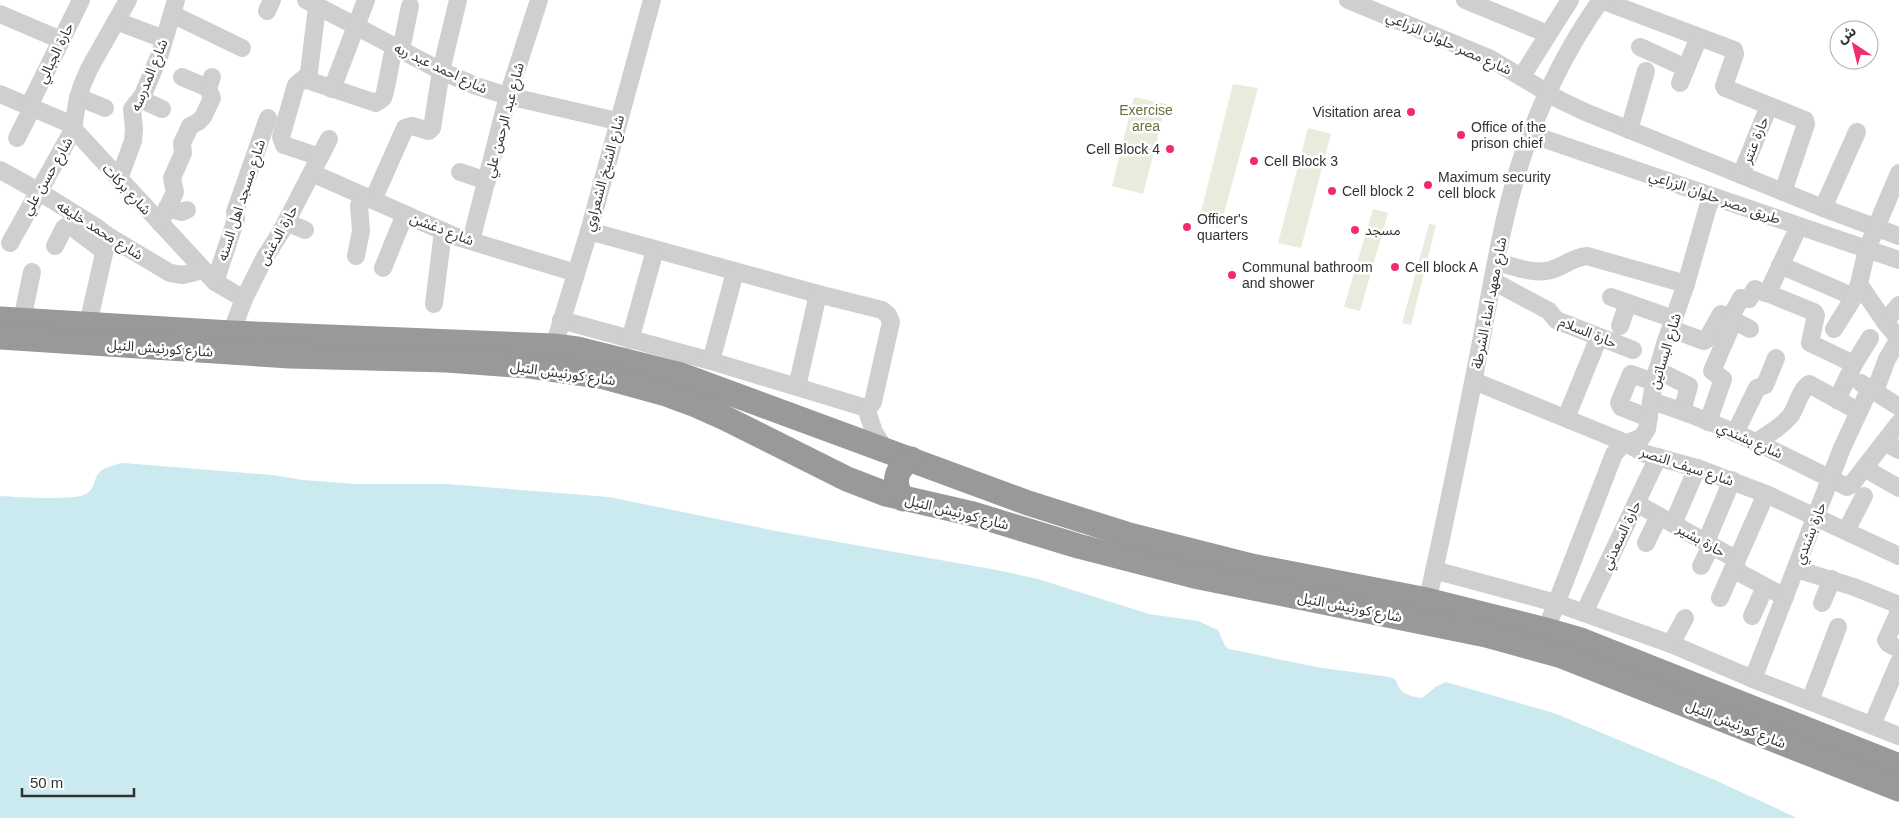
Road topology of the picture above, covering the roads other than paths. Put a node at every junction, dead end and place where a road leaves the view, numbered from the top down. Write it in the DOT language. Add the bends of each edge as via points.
graph roads {
  1 [pos="81,0"];
  2 [pos="128,0"];
  3 [pos="366,0"];
  4 [pos="458,0"];
  5 [pos="539,0"];
  6 [pos="652,0"];
  7 [pos="1464,0"];
  8 [pos="1570,0"];
  9 [pos="1601,0"];
  10 [pos="1357,2"];
  11 [pos="311,3"];
  12 [pos="410,6"];
  13 [pos="174,7"];
  14 [pos="0,14"];
  15 [pos="116,21"];
  16 [pos="356,27"];
  17 [pos="1548,34"];
  18 [pos="1699,38"];
  19 [pos="164,39"];
  20 [pos="61,40"];
  21 [pos="242,48"];
  22 [pos="1640,48"];
  23 [pos="398,49"];
  24 [pos="441,71"];
  25 [pos="1646,71"];
  26 [pos="1522,76"];
  27 [pos="182,77"];
  28 [pos="304,79"];
  29 [pos="332,89"];
  30 [pos="1548,93"];
  31 [pos="0,94"];
  32 [pos="508,96"];
  33 [pos="78,97"];
  34 [pos="140,99"];
  35 [pos="1769,106"];
  36 [pos="30,107"];
  37 [pos="105,108"];
  38 [pos="162,109"];
  39 [pos="268,118"];
  40 [pos="617,121"];
  41 [pos="73,130"];
  42 [pos="1629,130"];
  43 [pos="1857,132"];
  44 [pos="1530,134"];
  45 [pos="17,138"];
  46 [pos="330,139"];
  47 [pos="316,165"];
  48 [pos="0,170"];
  49 [pos="460,172"];
  50 [pos="1899,173"];
  51 [pos="1741,175"];
  52 [pos="119,179"];
  53 [pos="487,181"];
  54 [pos="38,191"];
  55 [pos="1783,192"];
  56 [pos="1711,196"];
  57 [pos="369,198"];
  58 [pos="1823,208"];
  59 [pos="187,210"];
  60 [pos="405,214"];
  61 [pos="164,215"];
  62 [pos="286,222"];
  63 [pos="1799,226"];
  64 [pos="1876,228"];
  65 [pos="305,230"];
  66 [pos="443,231"];
  67 [pos="589,231"];
  68 [pos="1899,236"];
  69 [pos="472,241"];
  70 [pos="10,243"];
  71 [pos="106,244"];
  72 [pos="55,246"];
  73 [pos="1867,249"];
  74 [pos="655,250"];
  75 [pos="356,256"];
  76 [pos="1899,260"];
  77 [pos="1497,262"];
  78 [pos="1780,265"];
  79 [pos="383,268"];
  80 [pos="32,272"];
  81 [pos="735,272"];
  82 [pos="576,273"];
  83 [pos="209,276"];
  84 [pos="1493,281"];
  85 [pos="1686,284"];
  86 [pos="1857,290"];
  87 [pos="1767,293"];
  88 [pos="818,294"];
  89 [pos="244,300"];
  90 [pos="434,304"];
  91 [pos="1899,305"];
  92 [pos="11,319"];
  93 [pos="1732,319"];
  94 [pos="561,320"];
  95 [pos="1885,322"];
  96 [pos="88,324"];
  97 [pos="1672,324"];
  98 [pos="1620,326"];
  99 [pos="1750,328"];
  100 [pos="1834,329"];
  101 [pos="231,333"];
  102 [pos="0,337"];
  103 [pos="1599,337"];
  104 [pos="1899,339"];
  105 [pos="630,340"];
  106 [pos="554,346"];
  107 [pos="1633,350"];
  108 [pos="1776,358"];
  109 [pos="1888,358"];
  110 [pos="711,361"];
  111 [pos="1852,370"];
  112 [pos="1656,376"];
  113 [pos="1474,380"];
  114 [pos="797,387"];
  115 [pos="1872,390"];
  116 [pos="1837,400"];
  117 [pos="1899,407"];
  118 [pos="866,408"];
  119 [pos="1650,410"];
  120 [pos="1682,411"];
  121 [pos="1858,411"];
  122 [pos="1566,418"];
  123 [pos="1708,422"];
  124 [pos="1899,423"];
  125 [pos="1735,432"];
  126 [pos="1756,442"];
  127 [pos="1626,443"];
  128 [pos="874,446"];
  129 [pos="1891,446"];
  130 [pos="1658,457"];
  131 [pos="911,459"];
  132 [pos="1697,468"];
  133 [pos="1864,468"];
  134 [pos="1830,478"];
  135 [pos="847,479"];
  136 [pos="1732,480"];
  137 [pos="1899,488"];
  138 [pos="1766,494"];
  139 [pos="1864,496"];
  140 [pos="903,499"];
  141 [pos="1636,503"];
  142 [pos="1816,517"];
  143 [pos="1666,520"];
  144 [pos="1846,531"];
  145 [pos="1646,543"];
  146 [pos="1708,544"];
  147 [pos="1899,556"];
  148 [pos="1736,561"];
  149 [pos="1701,566"];
  150 [pos="1796,568"];
  151 [pos="1434,570"];
  152 [pos="1832,580"];
  153 [pos="1765,587"];
  154 [pos="1785,597"];
  155 [pos="1720,598"];
  156 [pos="1822,603"];
  157 [pos="1556,604"];
  158 [pos="1899,606"];
  159 [pos="1425,611"];
  160 [pos="1899,612"];
  161 [pos="1584,613"];
  162 [pos="1752,616"];
  163 [pos="1685,618"];
  164 [pos="1838,627"];
  165 [pos="1546,630"];
  166 [pos="1671,644"];
  167 [pos="1899,649"];
  168 [pos="1899,662"];
  169 [pos="1753,679"];
  170 [pos="1810,701"];
  171 [pos="1872,725"];
  172 [pos="1899,736"];
  173 [pos="1899,766"];
  174 [pos="1899,789"];
  1 -- 20 [label="street, حارة الجبالي"];
  2 -- 15 [label="street, شارع حسن علي"];
  3 -- 16 [label="street"];
  4 -- 24 [label="street"];
  5 -- 32 [label="street, شارع عبد الرحمن علي"];
  6 -- 40 [label="street, شارع الشيخ الشعراوي"];
  7 -- 17 [label="street"];
  8 -- 17 [label="street"];
  9 -- 18 [label="street"];
  9 -- 30 [label="street, شارع معهد امناء الشرطة" via="1573,42"];
  10 -- 26 [label="street, شارع مصر حلوان الزراعي" via="1489,58"];
  11 -- 16 [label="street, شارع احمد عبد ربه"];
  11 -- 28 [label="street" via="309,70"];
  12 -- 23 [label="street"];
  13 -- 19 [label="street, شارع المدرسه"];
  13 -- 21 [label="street"];
  14 -- 20 [label="street"];
  15 -- 19 [label="street"];
  15 -- 33 [label="street, شارع حسن علي" via="89,69"];
  16 -- 23 [label="street, شارع احمد عبد ربه"];
  16 -- 29 [label="street"];
  17 -- 26 [label="street"];
  18 -- 22 [label="street" via="1683,75"];
  18 -- 35 [label="street" via="1735,52 1725,88"];
  19 -- 34 [label="street, شارع المدرسه"];
  20 -- 36 [label="street, حارة الجبالي"];
  23 -- 24 [label="street, شارع احمد عبد ربه"];
  23 -- 29 [label="street" via="380,101 376,103"];
  24 -- 32 [label="street, شارع احمد عبد ربه"];
  24 -- 57 [label="street" via="432,128 429,131 412,126 405,128"];
  25 -- 42 [label="street"];
  26 -- 30 [label="street, شارع مصر حلوان الزراعي"];
  27 -- 61 [label="street" via="210,82 212,98 203,117 190,126 182,144 183,153 172,178 175,192"];
  28 -- 29 [label="street"];
  28 -- 47 [label="street, شارع دغشن" via="296,85 281,137 284,145"];
  30 -- 42 [label="street, طريق مصر حلوان الزراعي"];
  30 -- 44 [label="street, شارع معهد امناء الشرطة"];
  31 -- 36 [label="street, شارع بركات"];
  32 -- 40 [label="street, شارع احمد عبد ربه"];
  32 -- 53 [label="street, شارع عبد الرحمن علي"];
  33 -- 37 [label="street"];
  33 -- 41 [label="street, شارع حسن علي"];
  34 -- 38 [label="street"];
  34 -- 52 [label="street, شارع المدرسه" via="132,109 133,141"];
  35 -- 51 [label="street, حارة عنتر"];
  35 -- 55 [label="street" via="1806,123"];
  36 -- 41 [label="street, شارع بركات" via="65,122"];
  36 -- 45 [label="street, حارة الجبالي"];
  39 -- 83 [label="street, شارع مسجد اهل السنه" via="235,212 236,218"];
  40 -- 67 [label="street, شارع الشيخ الشعراوي"];
  41 -- 52 [label="street, شارع بركات"];
  41 -- 54 [label="street, شارع حسن علي"];
  42 -- 51 [label="street, طريق مصر حلوان الزراعي"];
  43 -- 58 [label="street"];
  44 -- 56 [label="street, طريق مصر حلوان الزراعي"];
  44 -- 77 [label="street, شارع معهد امناء الشرطة" via="1507,210"];
  46 -- 47 [label="street, حارة الدغش"];
  47 -- 57 [label="street, شارع دغشن"];
  47 -- 62 [label="street, حارة الدغش"];
  48 -- 54 [label="street, شارع محمد خليفه"];
  49 -- 53 [label="street"];
  50 -- 64 [label="street"];
  51 -- 55 [label="street, طريق مصر حلوان الزراعي"];
  52 -- 61 [label="street, شارع بركات"];
  53 -- 69 [label="street, شارع عبد الرحمن علي"];
  54 -- 70 [label="street, شارع حسن علي"];
  54 -- 71 [label="street, شارع محمد خليفه" via="96,227"];
  55 -- 58 [label="street, طريق مصر حلوان الزراعي"];
  56 -- 63 [label="street, طريق مصر حلوان الزراعي"];
  56 -- 85 [label="street, شارع البساتين"];
  57 -- 60 [label="street, شارع دغشن"];
  57 -- 75 [label="street" via="360,205 361,231"];
  58 -- 64 [label="street, طريق مصر حلوان الزراعي"];
  59 -- 61 [label="street"];
  60 -- 66 [label="street, شارع دغشن"];
  60 -- 79 [label="street"];
  61 -- 83 [label="street, شارع بركات"];
  62 -- 65 [label="street"];
  62 -- 89 [label="street, حارة الدغش"];
  63 -- 73 [label="street, طريق مصر حلوان الزراعي"];
  63 -- 78 [label="street"];
  64 -- 68 [label="street, طريق مصر حلوان الزراعي"];
  64 -- 73 [label="street"];
  66 -- 69 [label="street, شارع دغشن"];
  66 -- 90 [label="street"];
  67 -- 74 [label="street"];
  67 -- 82 [label="street, شارع الشيخ الشعراوي"];
  69 -- 82 [label="street, شارع دغشن"];
  71 -- 72 [label="street" via="68,226"];
  71 -- 83 [label="street, شارع محمد خليفه" via="175,275"];
  71 -- 96 [label="street"];
  73 -- 76 [label="street, طريق مصر حلوان الزراعي"];
  73 -- 86 [label="street"];
  74 -- 81 [label="street"];
  74 -- 105 [label="street"];
  77 -- 84 [label="street, شارع معهد امناء الشرطة"];
  77 -- 85 [label="street" via="1539,272 1588,256"];
  78 -- 86 [label="street"];
  78 -- 87 [label="street"];
  80 -- 92 [label="street"];
  81 -- 88 [label="street"];
  81 -- 110 [label="street"];
  82 -- 94 [label="street, شارع الشيخ الشعراوي"];
  83 -- 89 [label="street, شارع بركات"];
  84 -- 103 [label="street, حارة السلام" via="1548,311 1556,320"];
  84 -- 113 [label="street, شارع معهد امناء الشرطة"];
  85 -- 97 [label="street, شارع البساتين"];
  86 -- 95 [label="street"];
  86 -- 100 [label="street"];
  87 -- 93 [label="street" via="1755,288 1749,299 1741,298"];
  87 -- 111 [label="street" via="1814,312 1810,343"];
  88 -- 114 [label="street"];
  88 -- 118 [label="street" via="882,310 891,322 873,402"];
  89 -- 101 [label="street, حارة الدغش"];
  91 -- 95 [label="street"];
  92 -- 96 [label="highway, شارع كورنيش النيل"];
  93 -- 97 [label="street" via="1720,314 1704,341"];
  93 -- 99 [label="street"];
  93 -- 123 [label="street" via="1712,371 1723,379"];
  94 -- 105 [label="street"];
  94 -- 106 [label="street, شارع الشيخ الشعراوي"];
  95 -- 104 [label="street"];
  96 -- 101 [label="highway, شارع كورنيش النيل"];
  97 -- 98 [label="street" via="1619,300"];
  97 -- 112 [label="street, شارع البساتين"];
  101 -- 106 [label="highway, شارع كورنيش النيل"];
  102 -- 135 [label="highway, شارع كورنيش النيل" via="290,356 447,360 579,372 635,385 696,405"];
  103 -- 107 [label="street, حارة السلام"];
  103 -- 122 [label="street"];
  104 -- 109 [label="street, حارة بشندي"];
  105 -- 110 [label="street"];
  106 -- 128 [label="highway, شارع كورنيش النيل" via="681,375"];
  108 -- 125 [label="street" via="1765,385 1757,388"];
  109 -- 111 [label="street" via="1868,342"];
  109 -- 115 [label="street, حارة بشندي"];
  110 -- 114 [label="street"];
  111 -- 115 [label="street"];
  111 -- 116 [label="street"];
  112 -- 119 [label="street, شارع البساتين"];
  112 -- 119 [label="street, شارع بشندي" via="1631,374 1619,403 1621,407"];
  112 -- 120 [label="street" via="1689,386"];
  113 -- 122 [label="street, شارع سيف النصر"];
  113 -- 151 [label="street, شارع معهد امناء الشرطة"];
  114 -- 118 [label="street"];
  115 -- 117 [label="street"];
  115 -- 121 [label="street, حارة بشندي"];
  116 -- 121 [label="street"];
  116 -- 126 [label="street" via="1807,385 1788,418"];
  118 -- 128 [label="street" via="874,432"];
  119 -- 120 [label="street, شارع بشندي"];
  119 -- 127 [label="street, شارع البساتين" via="1645,434"];
  120 -- 123 [label="street, شارع بشندي"];
  121 -- 134 [label="street, حارة بشندي"];
  122 -- 127 [label="street, شارع سيف النصر"];
  123 -- 125 [label="street, شارع بشندي"];
  124 -- 129 [label="street"];
  125 -- 126 [label="street, شارع بشندي"];
  126 -- 134 [label="street, شارع بشندي"];
  127 -- 130 [label="street, شارع سيف النصر"];
  127 -- 157 [label="street, شارع البساتين" via="1614,454"];
  128 -- 131 [label="highway, شارع كورنيش النيل"];
  128 -- 135 [label="highway" via="866,449 865,465 855,476"];
  129 -- 133 [label="street"];
  130 -- 132 [label="street, شارع سيف النصر"];
  130 -- 141 [label="street, حارة السعدني"];
  131 -- 140 [label="highway" via="904,463 896,477 898,493"];
  131 -- 159 [label="highway, شارع كورنيش النيل" via="1052,511 1154,542"];
  132 -- 136 [label="street, شارع سيف النصر"];
  132 -- 143 [label="street"];
  133 -- 134 [label="street, شارع بشندي" via="1850,485"];
  133 -- 137 [label="street"];
  134 -- 142 [label="street, حارة بشندي"];
  135 -- 140 [label="highway, شارع كورنيش النيل"];
  136 -- 138 [label="street, شارع سيف النصر"];
  136 -- 146 [label="street"];
  138 -- 142 [label="street, شارع سيف النصر"];
  138 -- 148 [label="street"];
  139 -- 144 [label="street"];
  140 -- 159 [label="highway, شارع كورنيش النيل" via="973,514 1194,576"];
  141 -- 143 [label="street, حارة بشير"];
  141 -- 161 [label="street, حارة السعدني"];
  142 -- 144 [label="street, شارع سيف النصر"];
  142 -- 150 [label="street, حارة بشندي"];
  143 -- 145 [label="street"];
  143 -- 146 [label="street, حارة بشير"];
  144 -- 147 [label="street, شارع سيف النصر"];
  146 -- 148 [label="street, حارة بشير"];
  146 -- 149 [label="street"];
  148 -- 153 [label="street, حارة بشير" via="1740,573"];
  148 -- 155 [label="street"];
  150 -- 152 [label="street"];
  150 -- 154 [label="street, حارة بشندي"];
  151 -- 157 [label="street"];
  151 -- 159 [label="street, شارع معهد امناء الشرطة"];
  152 -- 156 [label="street"];
  152 -- 158 [label="street"];
  153 -- 154 [label="street, حارة بشير"];
  153 -- 162 [label="street"];
  154 -- 169 [label="street, حارة بشندي"];
  157 -- 161 [label="street"];
  157 -- 165 [label="street, شارع البساتين"];
  159 -- 165 [label="highway, شارع كورنيش النيل"];
  159 -- 174 [label="highway, شارع كورنيش النيل" via="1486,634 1562,656"];
  160 -- 167 [label="street" via="1886,640"];
  161 -- 166 [label="street"];
  163 -- 166 [label="street"];
  164 -- 170 [label="street"];
  165 -- 173 [label="highway, شارع كورنيش النيل" via="1604,648"];
  166 -- 169 [label="street"];
  168 -- 171 [label="street"];
  169 -- 170 [label="street"];
  170 -- 171 [label="street"];
  171 -- 172 [label="street"];
}
